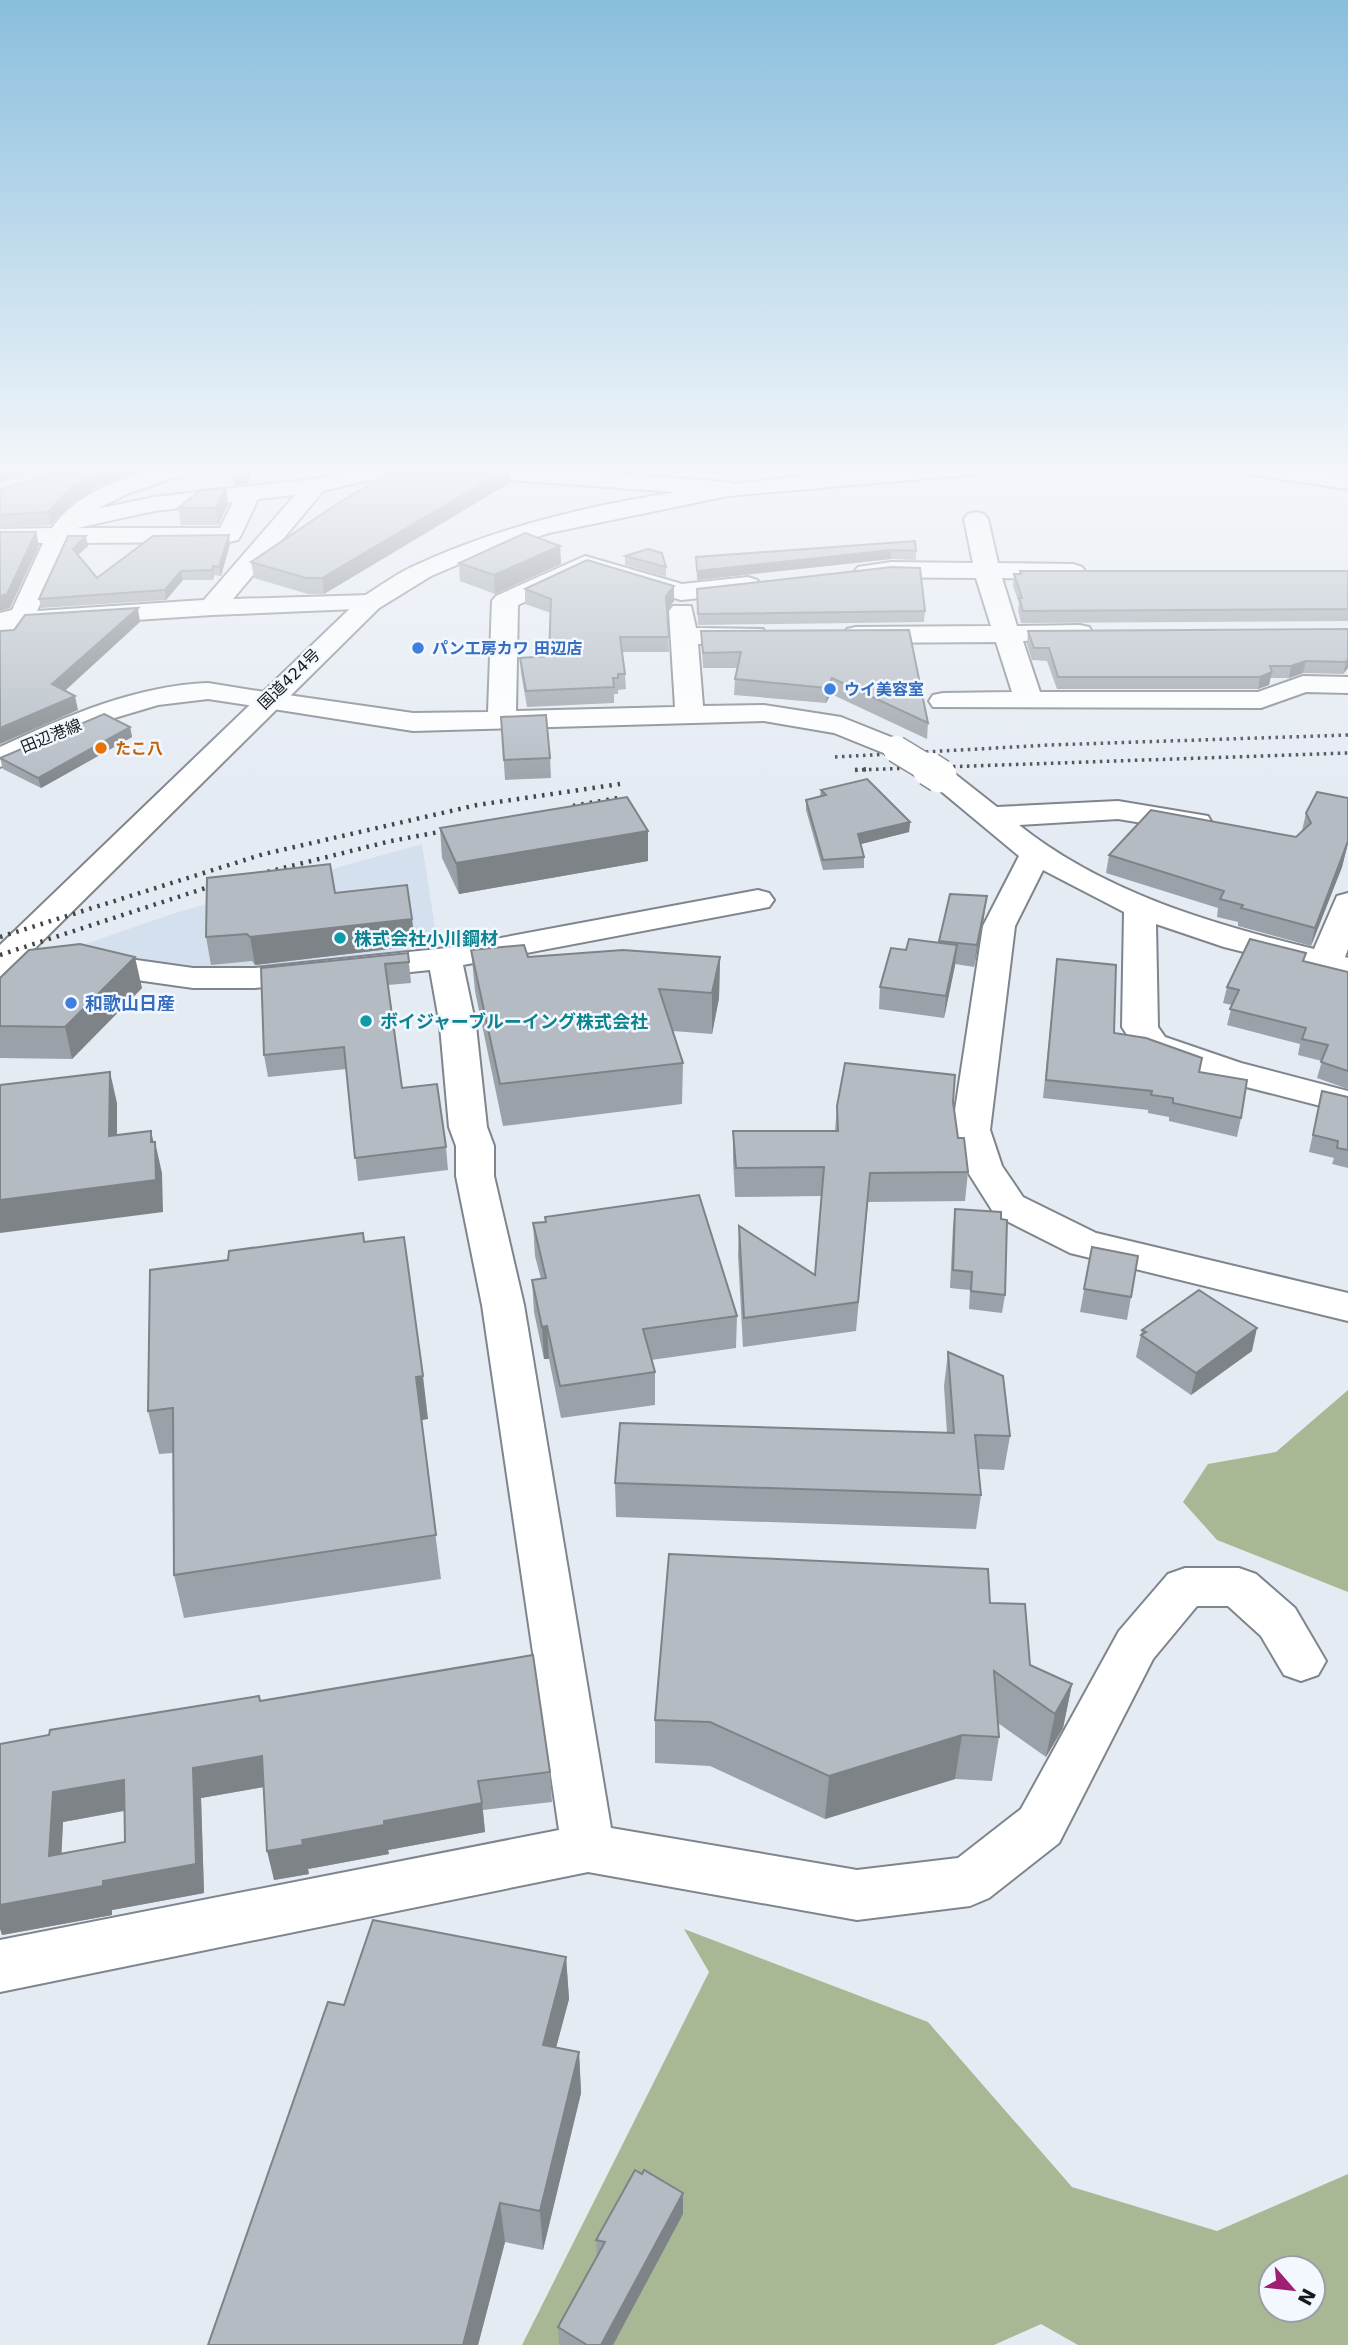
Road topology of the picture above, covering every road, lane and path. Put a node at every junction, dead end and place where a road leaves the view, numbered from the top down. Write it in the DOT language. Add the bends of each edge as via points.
graph roads {
  1 [pos="37,576"];
  2 [pos="236,576"];
  3 [pos="413,576"];
  4 [pos="558,576"];
  5 [pos="628,576"];
  6 [pos="989,576"];
  7 [pos="773,582"];
  8 [pos="681,592"];
  9 [pos="370,603"];
  10 [pos="212,607"];
  11 [pos="11,620"];
  12 [pos="1104,633"];
  13 [pos="1009,634"];
  14 [pos="778,635"];
  15 [pos="832,635"];
  16 [pos="683,636"];
  17 [pos="0,643"];
  18 [pos="1348,685"];
  19 [pos="267,699"];
  20 [pos="1028,699"];
  21 [pos="943,701"];
  22 [pos="690,714"];
  23 [pos="502,720"];
  24 [pos="0,758"];
  25 [pos="990,817"];
  26 [pos="1223,828"];
  27 [pos="1037,854"];
  28 [pos="758,900"];
  29 [pos="1348,903"];
  30 [pos="1140,908"];
  31 [pos="445,958"];
  32 [pos="0,964"];
  33 [pos="1337,965"];
  34 [pos="0,972"];
  35 [pos="1348,1102"];
  36 [pos="1348,1307"];
  37 [pos="1301,1661"];
  38 [pos="588,1848"];
  39 [pos="0,1966"];
  1 -- 11 [label="main road"];
  2 -- 10 [label="main road"];
  3 -- 9 [label="main road, 国道424号"];
  4 -- 23 [label="main road" via="505,601"];
  5 -- 8 [label="main road"];
  6 -- 13 [label="main road"];
  7 -- 8 [label="main road"];
  8 -- 16 [label="main road"];
  9 -- 10 [label="main road"];
  9 -- 19 [label="main road, 国道424号"];
  10 -- 11 [label="main road"];
  11 -- 17 [label="main road"];
  12 -- 13 [label="main road"];
  13 -- 15 [label="main road"];
  13 -- 20 [label="main road"];
  14 -- 16 [label="main road"];
  16 -- 22 [label="main road"];
  18 -- 20 [label="main road" via="1304,684 1261,700"];
  19 -- 23 [label="main road, 田辺港線" via="413,722"];
  19 -- 24 [label="main road, 田辺港線" via="208,691 152,697"];
  19 -- 32 [label="main road, 国道424号"];
  20 -- 21 [label="main road"];
  22 -- 23 [label="main road, 田辺港線"];
  22 -- 25 [label="main road, 田辺港線, bridge" via="764,713 841,726 896,749 940,776"];
  25 -- 26 [label="main road" via="1118,810"];
  25 -- 27 [label="main road, 田辺港線"];
  27 -- 30 [label="main road, 田辺港線"];
  27 -- 36 [label="main road" via="999,926 971,1130 984,1166 1009,1206 1084,1244"];
  28 -- 31 [label="main road"];
  29 -- 33 [label="main road"];
  30 -- 33 [label="main road, 田辺港線" via="1236,940"];
  30 -- 35 [label="main road" via="1140,1027 1152,1045 1228,1071"];
  31 -- 34 [label="main road" via="255,978 193,978 87,963"];
  31 -- 38 [label="main road" via="458,1026 468,1127 475,1146 475,1176 503,1305"];
  37 -- 38 [label="main road" via="1278,1622 1239,1587 1185,1587 1136,1645 1040,1826 970,1881 857,1895"];
  38 -- 39 [label="main road"];
}
